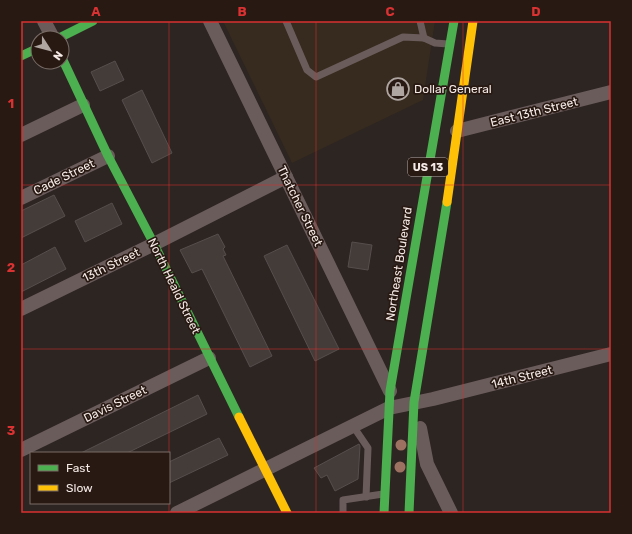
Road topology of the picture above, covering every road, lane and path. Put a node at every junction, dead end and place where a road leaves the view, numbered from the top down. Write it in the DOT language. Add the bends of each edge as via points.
graph roads {
  1 [pos="44,21"];
  2 [pos="93,21"];
  3 [pos="210,21"];
  4 [pos="286,21"];
  5 [pos="420,21"];
  6 [pos="454,21"];
  7 [pos="473,21"];
  8 [pos="49,30"];
  9 [pos="70,32"];
  10 [pos="424,38"];
  11 [pos="450,44"];
  12 [pos="68,70"];
  13 [pos="611,92"];
  14 [pos="84,105"];
  15 [pos="457,131"];
  16 [pos="21,135"];
  17 [pos="108,156"];
  18 [pos="286,177"];
  19 [pos="21,198"];
  20 [pos="154,244"];
  21 [pos="21,309"];
  22 [pos="611,354"];
  23 [pos="209,358"];
  24 [pos="390,392"];
  25 [pos="414,402"];
  26 [pos="389,408"];
  27 [pos="353,426"];
  28 [pos="377,448"];
  29 [pos="21,450"];
  30 [pos="265,470"];
  31 [pos="385,493"];
  32 [pos="366,497"];
  33 [pos="177,513"];
  34 [pos="287,513"];
  35 [pos="343,513"];
  36 [pos="384,513"];
  37 [pos="409,513"];
  38 [pos="451,513"];
  1 -- 8 [label="street"];
  2 -- 9 [label="main road"];
  3 -- 18 [label="street, Thatcher Street"];
  4 -- 10 [label="lane" via="307,70 316,77 403,37"];
  5 -- 10 [label="lane"];
  6 -- 11 [label="main road, Northeast Boulevard / US 13"];
  7 -- 15 [label="main road, US 13"];
  10 -- 11 [label="lane" via="435,43"];
  11 -- 24 [label="main road, Northeast Boulevard / US 13"];
  12 -- 14 [label="main road, North Heald Street"];
  13 -- 15 [label="street, East 13th Street"];
  14 -- 16 [label="street"];
  14 -- 17 [label="main road, North Heald Street"];
  15 -- 25 [label="main road, US 13"];
  17 -- 19 [label="street, Cade Street"];
  17 -- 20 [label="main road, North Heald Street"];
  18 -- 20 [label="street, 13th Street"];
  18 -- 24 [label="street, Thatcher Street"];
  20 -- 21 [label="street, 13th Street"];
  20 -- 23 [label="main road, North Heald Street"];
  22 -- 25 [label="street, 14th Street"];
  23 -- 29 [label="street, Davis Street"];
  23 -- 30 [label="main road, North Heald Street"];
  24 -- 26 [label="main road, Northeast Boulevard / US 13"];
  25 -- 26 [label="street, 14th Street"];
  25 -- 37 [label="main road, US 13"];
  25 -- 38 [label="street" via="427,464"];
  26 -- 27 [label="street, 14th Street"];
  26 -- 28 [label="main road, Northeast Boulevard / US 13"];
  27 -- 28 [label="lane"];
  27 -- 30 [label="street, 14th Street"];
  28 -- 31 [label="main road, Northeast Boulevard / US 13"];
  28 -- 32 [label="lane"];
  30 -- 33 [label="street, 14th Street"];
  30 -- 34 [label="main road, North Heald Street"];
  31 -- 32 [label="lane"];
  31 -- 36 [label="main road, Northeast Boulevard / US 13"];
  32 -- 35 [label="lane" via="343,500"];
}
